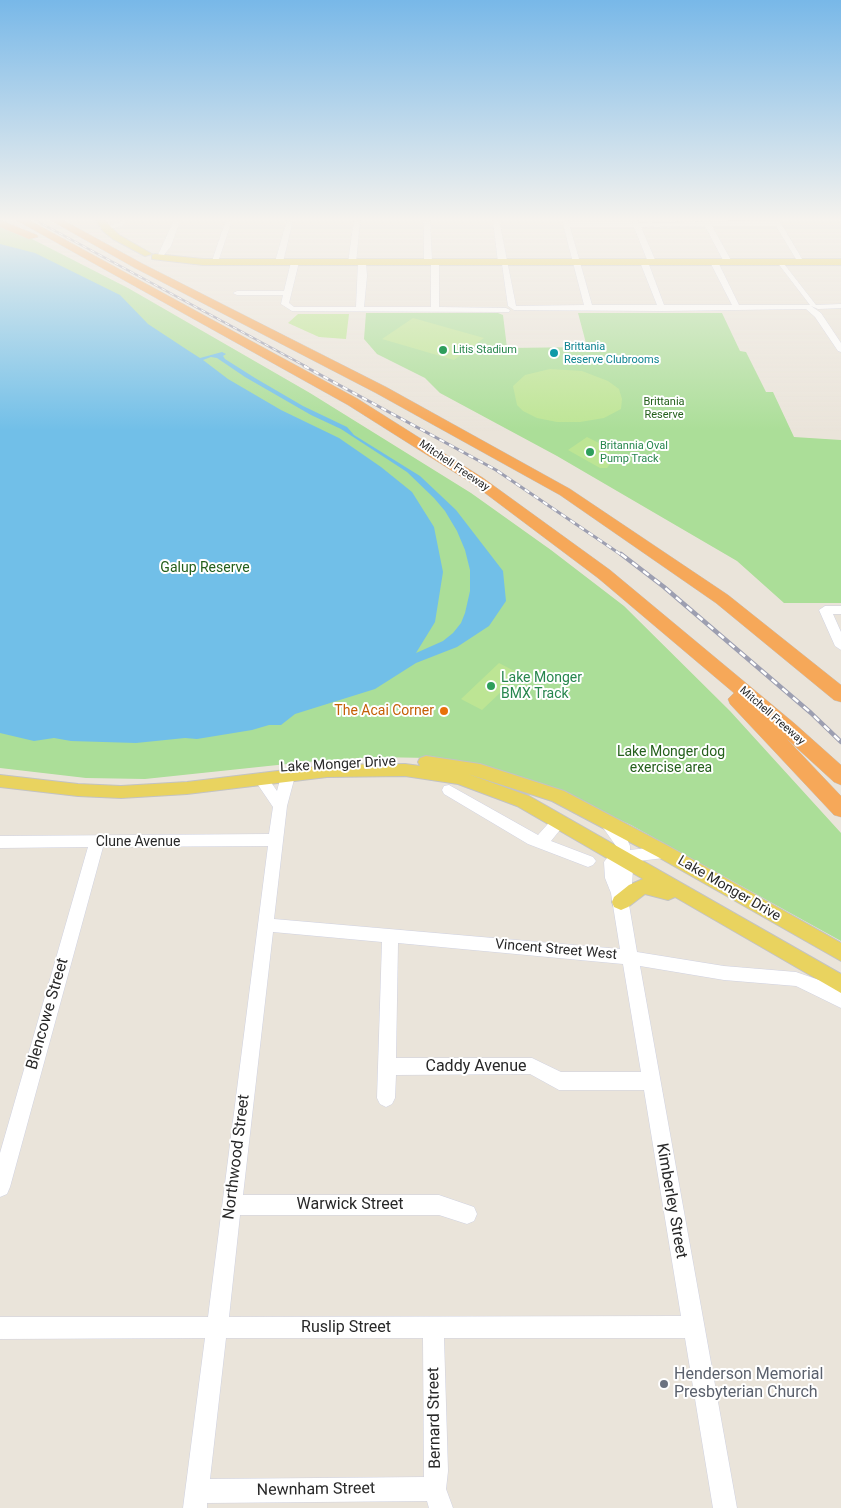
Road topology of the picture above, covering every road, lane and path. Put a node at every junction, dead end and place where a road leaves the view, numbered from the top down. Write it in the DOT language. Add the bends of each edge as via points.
graph roads {
  1 [pos="150,290"];
  2 [pos="188,290"];
  3 [pos="190,290"];
  4 [pos="362,290"];
  5 [pos="433,290"];
  6 [pos="509,290"];
  7 [pos="584,290"];
  8 [pos="656,290"];
  9 [pos="728,290"];
  10 [pos="801,290"];
  11 [pos="237,293"];
  12 [pos="288,293"];
  13 [pos="199,296"];
  14 [pos="736,306"];
  15 [pos="811,306"];
  16 [pos="841,306"];
  17 [pos="512,308"];
  18 [pos="360,309"];
  19 [pos="435,309"];
  20 [pos="589,309"];
  21 [pos="662,309"];
  22 [pos="841,349"];
  23 [pos="841,610"];
  24 [pos="841,646"];
  25 [pos="697,651"];
  26 [pos="792,655"];
  27 [pos="841,689"];
  28 [pos="841,696"];
  29 [pos="0,772"];
  30 [pos="288,776"];
  31 [pos="841,777"];
  32 [pos="261,779"];
  33 [pos="0,781"];
  34 [pos="449,790"];
  35 [pos="280,806"];
  36 [pos="841,810"];
  37 [pos="606,821"];
  38 [pos="559,822"];
  39 [pos="277,840"];
  40 [pos="0,842"];
  41 [pos="97,842"];
  42 [pos="540,844"];
  43 [pos="664,852"];
  44 [pos="620,857"];
  45 [pos="588,861"];
  46 [pos="620,898"];
  47 [pos="718,914"];
  48 [pos="266,925"];
  49 [pos="390,934"];
  50 [pos="841,953"];
  51 [pos="629,957"];
  52 [pos="841,984"];
  53 [pos="841,1000"];
  54 [pos="387,1067"];
  55 [pos="651,1081"];
  56 [pos="386,1098"];
  57 [pos="0,1187"];
  58 [pos="231,1205"];
  59 [pos="467,1214"];
  60 [pos="693,1327"];
  61 [pos="0,1328"];
  62 [pos="433,1328"];
  63 [pos="216,1329"];
  64 [pos="438,1498"];
  65 [pos="196,1500"];
  66 [pos="725,1508"];
  1 -- 25 [label="highway, Mitchell Freeway" via="353,402 439,455 559,539"];
  2 -- 13 [label="highway"];
  3 -- 13 [label="highway"];
  4 -- 18 [label="street"];
  5 -- 19 [label="street"];
  6 -- 17 [label="street"];
  7 -- 20 [label="street"];
  8 -- 21 [label="street"];
  9 -- 14 [label="street"];
  10 -- 15 [label="street"];
  11 -- 12 [label="street"];
  12 -- 18 [label="street" via="287,308"];
  13 -- 26 [label="highway" via="381,390 565,492 722,598"];
  14 -- 15 [label="street"];
  14 -- 21 [label="street"];
  15 -- 16 [label="street"];
  15 -- 22 [label="street"];
  17 -- 19 [label="street"];
  17 -- 20 [label="street"];
  18 -- 19 [label="street"];
  20 -- 21 [label="street"];
  23 -- 24 [label="street" via="825,610"];
  25 -- 31 [label="highway, Mitchell Freeway"];
  25 -- 36 [label="highway" via="749,713"];
  26 -- 27 [label="highway"];
  26 -- 28 [label="highway"];
  29 -- 37 [label="main road, Lake Monger Drive" via="87,782 145,783 350,762 438,763 513,780 558,796"];
  30 -- 32 [label="main road, Lake Monger Drive"];
  30 -- 35 [label="street, Northwood Street"];
  30 -- 38 [label="main road, Lake Monger Drive" via="327,771 385,770 444,775 508,794"];
  32 -- 33 [label="main road, Lake Monger Drive" via="121,792"];
  32 -- 35 [label="street"];
  34 -- 42 [label="street"];
  35 -- 39 [label="street, Northwood Street"];
  37 -- 43 [label="main road, Lake Monger Drive"];
  37 -- 44 [label="street, Kimberley Street" via="620,838 623,846"];
  38 -- 42 [label="street"];
  38 -- 44 [label="main road, Lake Monger Drive"];
  39 -- 41 [label="street, Clune Avenue"];
  39 -- 48 [label="street, Northwood Street"];
  40 -- 41 [label="street, Clune Avenue"];
  41 -- 57 [label="street, Blencowe Street"];
  42 -- 45 [label="street"];
  43 -- 44 [label="street"];
  43 -- 50 [label="main road, Lake Monger Drive"];
  44 -- 46 [label="street, Kimberley Street" via="612,862"];
  44 -- 47 [label="main road, Lake Monger Drive"];
  46 -- 47 [label="main road" via="648,887"];
  46 -- 51 [label="street, Kimberley Street"];
  47 -- 52 [label="main road, Lake Monger Drive"];
  48 -- 49 [label="street, Vincent Street West"];
  48 -- 58 [label="street, Northwood Street"];
  49 -- 51 [label="street, Vincent Street West"];
  49 -- 54 [label="street"];
  51 -- 53 [label="street, Vincent Street West" via="730,974 796,979"];
  51 -- 55 [label="street, Kimberley Street"];
  54 -- 55 [label="street, Caddy Avenue" via="532,1066 559,1081"];
  54 -- 56 [label="street"];
  55 -- 60 [label="street, Kimberley Street"];
  58 -- 59 [label="street, Warwick Street" via="439,1205"];
  58 -- 63 [label="street, Northwood Street"];
  60 -- 62 [label="street, Ruslip Street"];
  60 -- 66 [label="street, Kimberley Street"];
  61 -- 63 [label="street, Ruslip Street"];
  62 -- 63 [label="street, Ruslip Street"];
  62 -- 64 [label="street, Bernard Street"];
  63 -- 65 [label="street, Northwood Street"];
  64 -- 65 [label="street, Newnham Street"];
}
